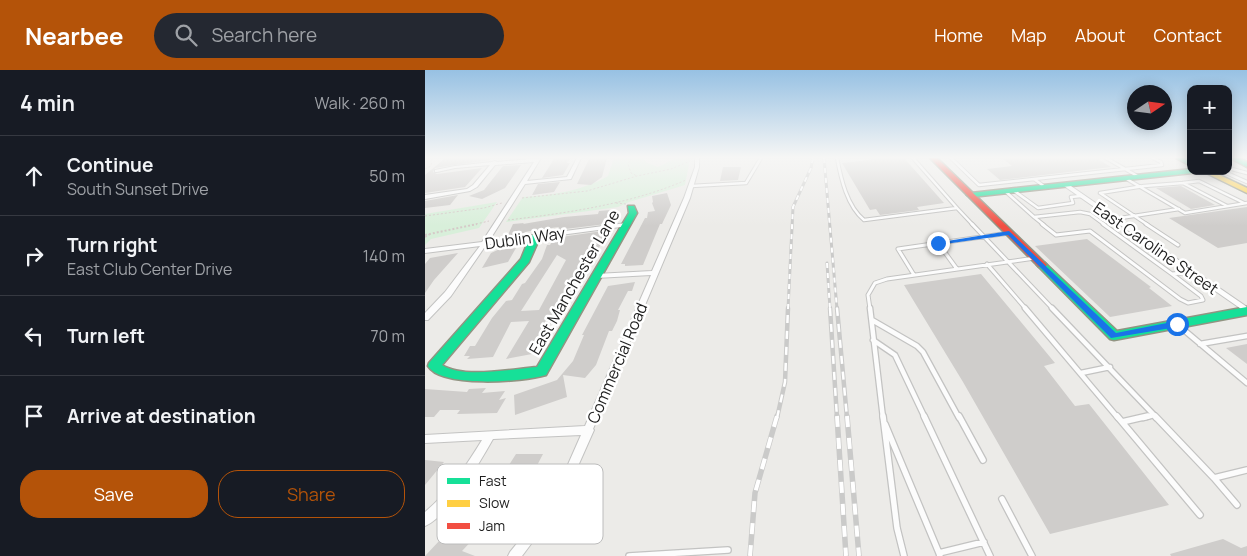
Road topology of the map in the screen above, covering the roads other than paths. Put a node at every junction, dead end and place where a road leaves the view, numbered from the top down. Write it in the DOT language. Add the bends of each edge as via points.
graph roads {
  1 [pos="479,181"];
  2 [pos="545,181"];
  3 [pos="747,181"];
  4 [pos="842,181"];
  5 [pos="933,181"];
  6 [pos="956,181"];
  7 [pos="975,181"];
  8 [pos="1019,181"];
  9 [pos="1036,181"];
  10 [pos="1089,181"];
  11 [pos="1135,181"];
  12 [pos="1149,181"];
  13 [pos="1225,181"];
  14 [pos="524,183"];
  15 [pos="689,183"];
  16 [pos="1139,183"];
  17 [pos="1183,183"];
  18 [pos="1066,185"];
  19 [pos="1045,187"];
  20 [pos="1009,191"];
  21 [pos="1247,191"];
  22 [pos="971,195"];
  23 [pos="1081,196"];
  24 [pos="425,197"];
  25 [pos="630,203"];
  26 [pos="1245,203"];
  27 [pos="1227,206"];
  28 [pos="957,208"];
  29 [pos="1179,209"];
  30 [pos="1034,216"];
  31 [pos="1133,216"];
  32 [pos="1114,219"];
  33 [pos="626,226"];
  34 [pos="1009,233"];
  35 [pos="535,237"];
  36 [pos="985,237"];
  37 [pos="938,243"];
  38 [pos="484,244"];
  39 [pos="1178,245"];
  40 [pos="425,250"];
  41 [pos="1035,258"];
  42 [pos="1010,262"];
  43 [pos="987,264"];
  44 [pos="957,268"];
  45 [pos="1190,272"];
  46 [pos="655,273"];
  47 [pos="1172,274"];
  48 [pos="914,275"];
  49 [pos="596,276"];
  50 [pos="1247,311"];
  51 [pos="425,318"];
  52 [pos="872,320"];
  53 [pos="1177,324"];
  54 [pos="1247,336"];
  55 [pos="873,340"];
  56 [pos="1200,344"];
  57 [pos="1110,367"];
  58 [pos="1081,373"];
  59 [pos="1247,383"];
  60 [pos="1154,415"];
  61 [pos="883,419"];
  62 [pos="1122,422"];
  63 [pos="589,430"];
  64 [pos="489,436"];
  65 [pos="425,439"];
  66 [pos="983,460"];
  67 [pos="473,464"];
  68 [pos="574,464"];
  69 [pos="1247,470"];
  70 [pos="1214,478"];
  71 [pos="1002,499"];
  72 [pos="1237,505"];
  73 [pos="437,510"];
  74 [pos="1200,515"];
  75 [pos="425,520"];
  76 [pos="984,542"];
  77 [pos="524,544"];
  78 [pos="728,550"];
  79 [pos="940,554"];
  80 [pos="514,556"];
  81 [pos="629,556"];
  82 [pos="904,556"];
  83 [pos="990,556"];
  84 [pos="1032,556"];
  1 -- 24 [label="street" via="468,190"];
  2 -- 14 [label="street"];
  3 -- 15 [label="lane"];
  4 -- 28 [label="lane" via="853,206 864,220"];
  5 -- 28 [label="lane"];
  6 -- 22 [label="main road"];
  7 -- 8 [label="lane" via="979,185"];
  9 -- 19 [label="lane"];
  10 -- 18 [label="main road"];
  11 -- 16 [label="main road"];
  12 -- 16 [label="main road"];
  13 -- 21 [label="main road"];
  14 -- 38 [label="street"];
  15 -- 46 [label="street, Commercial Road"];
  16 -- 17 [label="lane" via="1144,186"];
  16 -- 29 [label="lane"];
  16 -- 31 [label="lane" via="1100,193"];
  17 -- 26 [label="lane" via="1199,181"];
  17 -- 27 [label="lane"];
  18 -- 19 [label="main road"];
  18 -- 23 [label="street, East Caroline Street"];
  19 -- 20 [label="main road"];
  20 -- 22 [label="main road"];
  20 -- 23 [label="lane" via="1038,208 1073,203 1071,198"];
  20 -- 30 [label="lane"];
  22 -- 34 [label="main road"];
  23 -- 32 [label="street, East Caroline Street"];
  25 -- 33 [label="main road, East Manchester Lane" via="633,213"];
  26 -- 27 [label="lane"];
  27 -- 29 [label="lane" via="1185,212"];
  28 -- 36 [label="lane"];
  29 -- 31 [label="lane"];
  30 -- 47 [label="lane" via="1090,214"];
  30 -- 47 [label="lane" via="1056,235 1090,231 1180,299 1188,302 1203,300"];
  31 -- 32 [label="lane"];
  31 -- 39 [label="lane"];
  32 -- 45 [label="street, East Caroline Street"];
  33 -- 35 [label="street, Dublin Way"];
  33 -- 49 [label="main road, East Manchester Lane"];
  34 -- 36 [label="lane"];
  34 -- 41 [label="main road"];
  35 -- 38 [label="street, Dublin Way"];
  35 -- 49 [label="main road, East Manchester Lane" via="526,260 434,366 438,371 469,375 541,372"];
  36 -- 37 [label="lane"];
  36 -- 42 [label="lane"];
  37 -- 44 [label="lane"];
  37 -- 48 [label="lane" via="898,249"];
  38 -- 40 [label="street, Dublin Way"];
  38 -- 51 [label="street" via="448,294"];
  41 -- 42 [label="lane"];
  41 -- 53 [label="main road" via="1114,336"];
  42 -- 43 [label="lane"];
  42 -- 57 [label="lane"];
  43 -- 44 [label="lane"];
  43 -- 58 [label="lane"];
  44 -- 48 [label="lane"];
  45 -- 47 [label="lane"];
  45 -- 50 [label="street, East Caroline Street"];
  46 -- 49 [label="street"];
  46 -- 63 [label="street, Commercial Road"];
  48 -- 52 [label="lane" via="875,282 871,286 868,295"];
  50 -- 53 [label="main road"];
  52 -- 55 [label="lane"];
  52 -- 66 [label="lane" via="923,352"];
  53 -- 56 [label="lane"];
  54 -- 56 [label="lane"];
  55 -- 61 [label="lane"];
  55 -- 76 [label="lane" via="895,355"];
  56 -- 59 [label="lane"];
  57 -- 58 [label="lane"];
  57 -- 60 [label="lane"];
  58 -- 62 [label="lane"];
  60 -- 62 [label="lane"];
  60 -- 70 [label="lane"];
  61 -- 79 [label="lane"];
  61 -- 82 [label="lane" via="897,528"];
  62 -- 74 [label="lane"];
  63 -- 64 [label="street"];
  63 -- 68 [label="street, Commercial Road"];
  64 -- 65 [label="street"];
  64 -- 67 [label="street"];
  69 -- 70 [label="lane"];
  70 -- 72 [label="lane"];
  71 -- 84 [label="lane"];
  73 -- 75 [label="street"];
  76 -- 79 [label="lane"];
  76 -- 83 [label="lane"];
  77 -- 80 [label="street, Commercial Road"];
  78 -- 81 [label="lane"];
}
